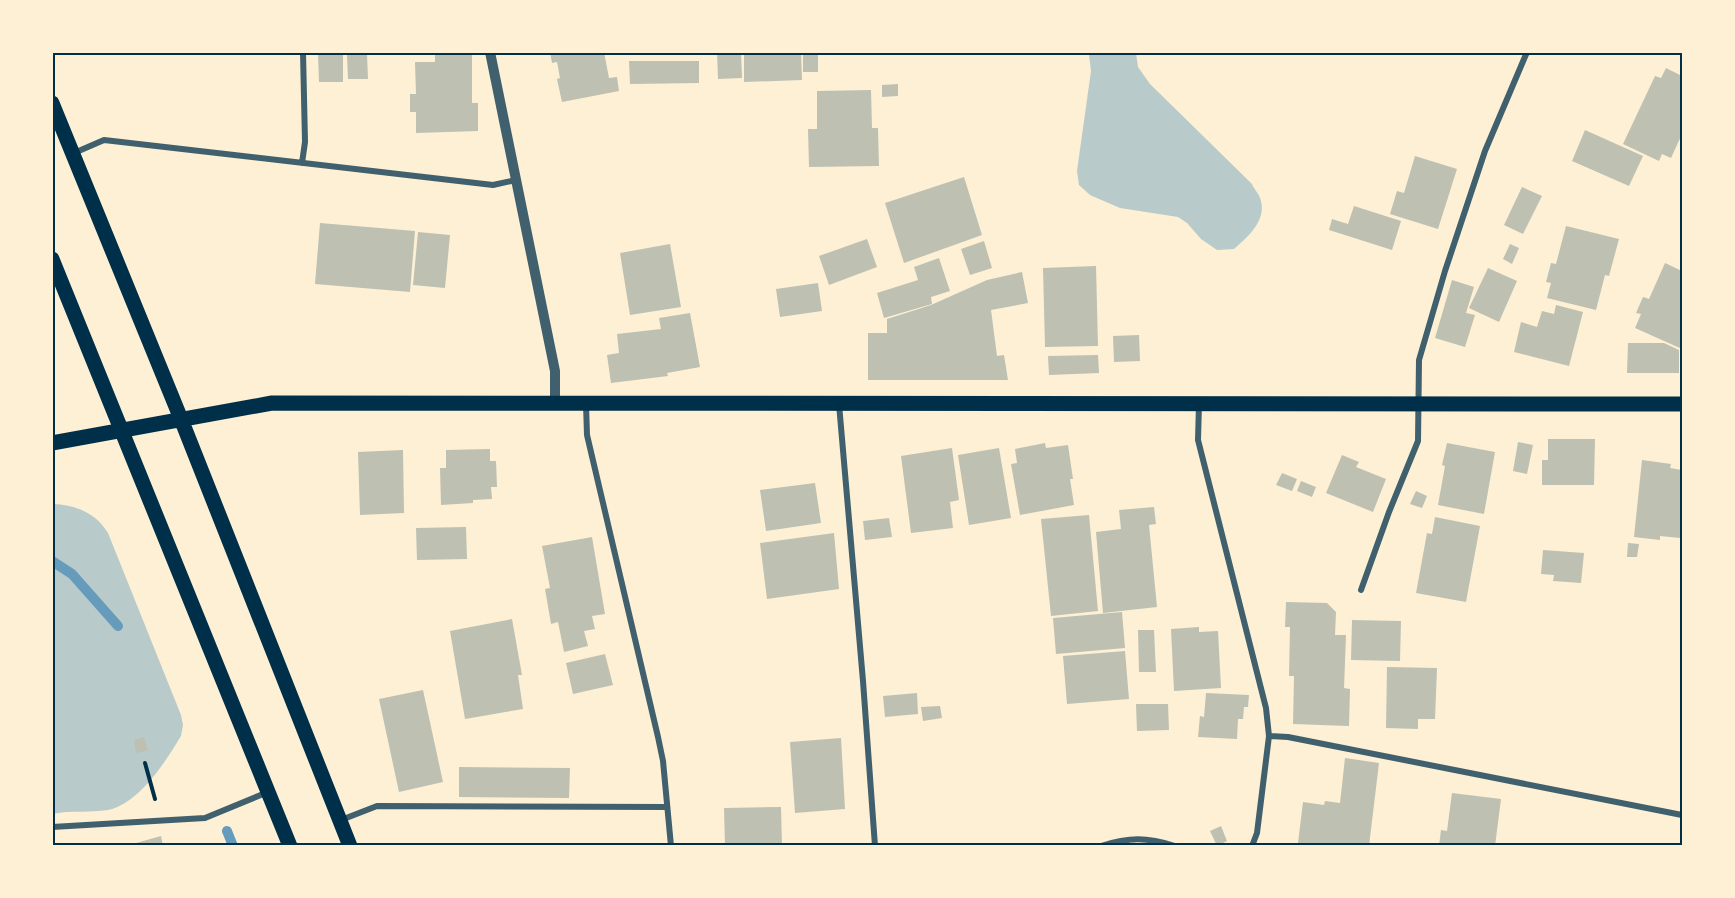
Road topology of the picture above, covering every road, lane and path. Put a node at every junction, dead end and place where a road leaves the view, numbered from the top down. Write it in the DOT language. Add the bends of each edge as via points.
graph roads {
  1 [pos="303,52"];
  2 [pos="490,52"];
  3 [pos="1527,52"];
  4 [pos="52,103"];
  5 [pos="73,153"];
  6 [pos="302,164"];
  7 [pos="516,180"];
  8 [pos="52,259"];
  9 [pos="555,403"];
  10 [pos="586,403"];
  11 [pos="839,403"];
  12 [pos="1199,403"];
  13 [pos="1419,404"];
  14 [pos="1683,404"];
  15 [pos="181,419"];
  16 [pos="122,430"];
  17 [pos="52,443"];
  18 [pos="1361,590"];
  19 [pos="1269,736"];
  20 [pos="145,763"];
  21 [pos="268,792"];
  22 [pos="154,800"];
  23 [pos="667,807"];
  24 [pos="1683,815"];
  25 [pos="340,820"];
  26 [pos="52,827"];
  27 [pos="290,846"];
  28 [pos="350,846"];
  29 [pos="671,846"];
  30 [pos="875,846"];
  31 [pos="1101,846"];
  32 [pos="1174,846"];
  33 [pos="1252,846"];
  1 -- 6 [label="street"];
  2 -- 7 [label="street"];
  3 -- 13 [label="street" via="1485,151 1448,261 1419,360"];
  4 -- 5 [label="main road"];
  5 -- 6 [label="street" via="104,140"];
  5 -- 15 [label="main road"];
  6 -- 7 [label="street" via="493,185"];
  7 -- 9 [label="street" via="555,371"];
  8 -- 16 [label="main road"];
  9 -- 10 [label="main road"];
  9 -- 15 [label="main road" via="272,403"];
  10 -- 11 [label="main road"];
  10 -- 23 [label="street" via="586,435 658,737"];
  11 -- 12 [label="main road"];
  11 -- 30 [label="street"];
  12 -- 13 [label="main road"];
  12 -- 19 [label="street" via="1198,440 1266,708"];
  13 -- 14 [label="main road"];
  13 -- 18 [label="street" via="1419,441"];
  15 -- 16 [label="main road"];
  15 -- 25 [label="main road"];
  16 -- 17 [label="main road"];
  16 -- 21 [label="main road"];
  19 -- 24 [label="street"];
  19 -- 33 [label="street"];
  20 -- 22 [label="path"];
  21 -- 26 [label="street" via="205,818"];
  21 -- 27 [label="main road"];
  23 -- 25 [label="street" via="378,806"];
  23 -- 29 [label="street"];
  25 -- 28 [label="main road"];
  31 -- 32 [label="street" via="1128,839 1153,839"];
}
